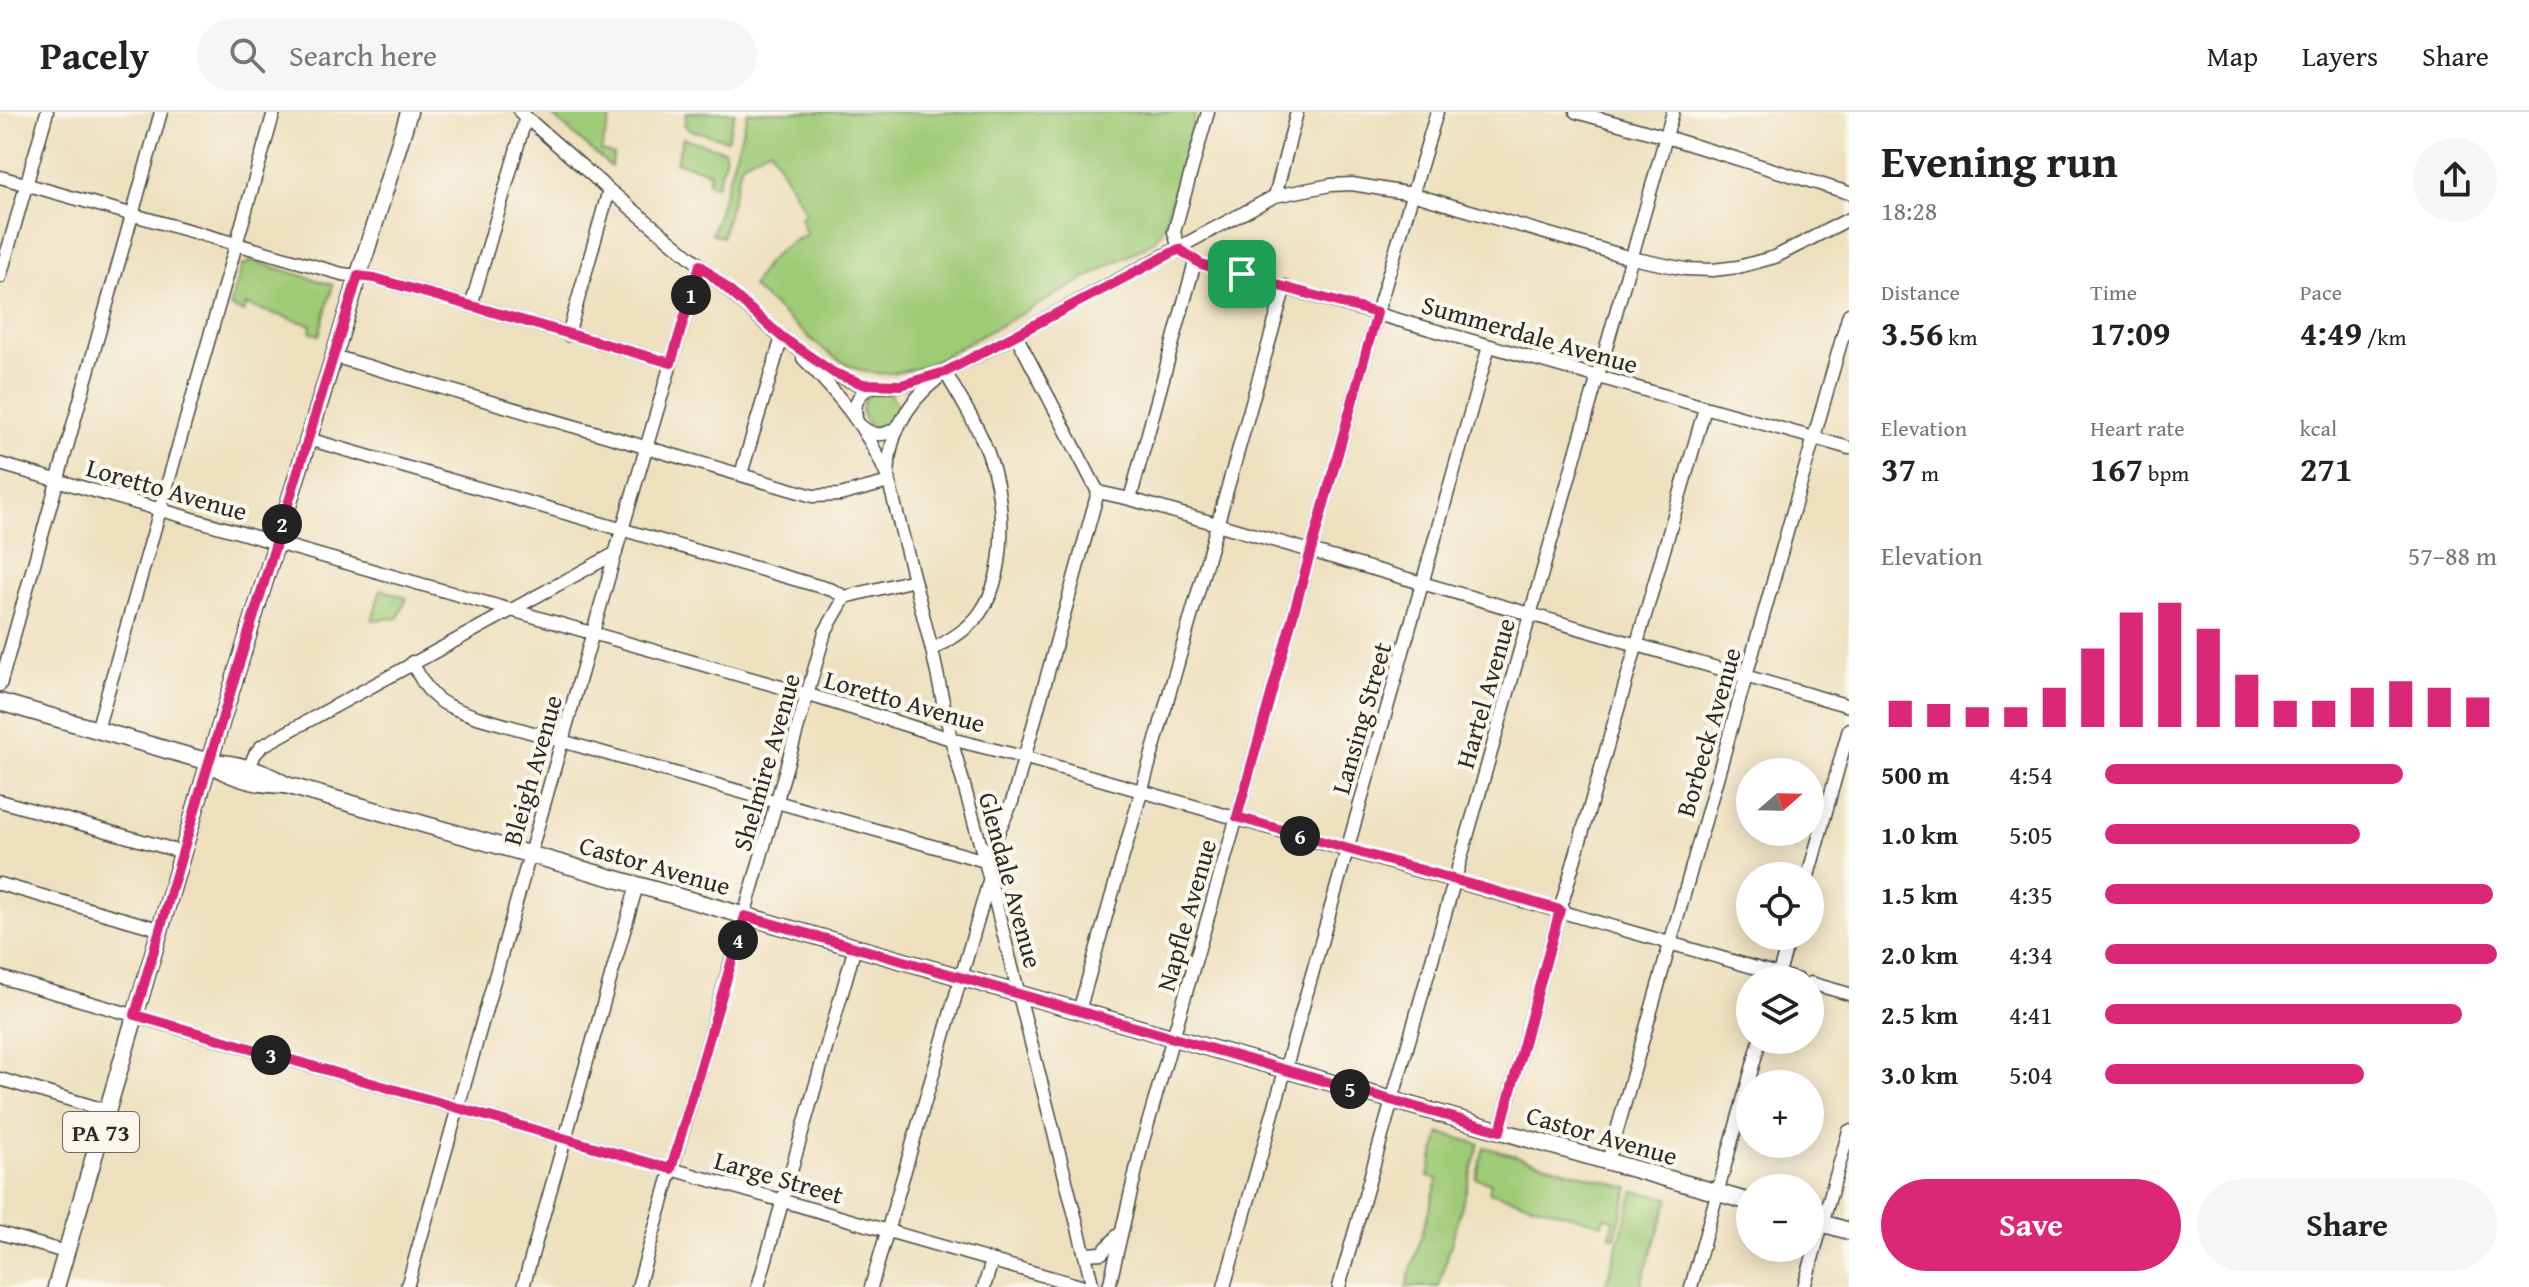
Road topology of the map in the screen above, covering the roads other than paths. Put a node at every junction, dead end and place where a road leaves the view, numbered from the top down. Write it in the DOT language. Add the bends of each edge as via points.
graph roads {
  1 [pos="47,112"];
  2 [pos="161,112"];
  3 [pos="274,112"];
  4 [pos="409,112"];
  5 [pos="1208,112"];
  6 [pos="1297,112"];
  7 [pos="1437,112"];
  8 [pos="1576,112"];
  9 [pos="1673,112"];
  10 [pos="523,114"];
  11 [pos="1666,137"];
  12 [pos="0,177"];
  13 [pos="26,185"];
  14 [pos="609,190"];
  15 [pos="1849,193"];
  16 [pos="1412,194"];
  17 [pos="1275,196"];
  18 [pos="133,215"];
  19 [pos="1849,219"];
  20 [pos="238,245"];
  21 [pos="1179,249"];
  22 [pos="1631,258"];
  23 [pos="1195,262"];
  24 [pos="700,265"];
  25 [pos="358,276"];
  26 [pos="0,277"];
  27 [pos="1285,286"];
  28 [pos="471,306"];
  29 [pos="1377,313"];
  30 [pos="1849,314"];
  31 [pos="568,335"];
  32 [pos="1016,335"];
  33 [pos="782,337"];
  34 [pos="1489,346"];
  35 [pos="333,356"];
  36 [pos="671,363"];
  37 [pos="945,372"];
  38 [pos="1598,376"];
  39 [pos="876,386"];
  40 [pos="1705,408"];
  41 [pos="901,420"];
  42 [pos="858,422"];
  43 [pos="1813,438"];
  44 [pos="308,439"];
  45 [pos="647,447"];
  46 [pos="1849,448"];
  47 [pos="0,464"];
  48 [pos="741,474"];
  49 [pos="57,480"];
  50 [pos="889,482"];
  51 [pos="1098,492"];
  52 [pos="1130,499"];
  53 [pos="161,511"];
  54 [pos="1217,525"];
  55 [pos="622,530"];
  56 [pos="276,543"];
  57 [pos="1311,551"];
  58 [pos="616,553"];
  59 [pos="914,580"];
  60 [pos="1423,585"];
  61 [pos="845,597"];
  62 [pos="511,610"];
  63 [pos="1531,614"];
  64 [pos="593,633"];
  65 [pos="1637,644"];
  66 [pos="932,650"];
  67 [pos="412,662"];
  68 [pos="1746,675"];
  69 [pos="0,685"];
  70 [pos="809,695"];
  71 [pos="0,702"];
  72 [pos="1849,706"];
  73 [pos="1849,729"];
  74 [pos="97,730"];
  75 [pos="951,739"];
  76 [pos="563,740"];
  77 [pos="1023,757"];
  78 [pos="209,762"];
  79 [pos="249,768"];
  80 [pos="286,785"];
  81 [pos="1141,790"];
  82 [pos="0,801"];
  83 [pos="778,801"];
  84 [pos="1237,817"];
  85 [pos="1346,850"];
  86 [pos="182,852"];
  87 [pos="530,854"];
  88 [pos="985,861"];
  89 [pos="1812,862"];
  90 [pos="1453,879"];
  91 [pos="989,881"];
  92 [pos="0,884"];
  93 [pos="637,885"];
  94 [pos="1560,910"];
  95 [pos="745,916"];
  96 [pos="159,929"];
  97 [pos="1670,943"];
  98 [pos="855,947"];
  99 [pos="1741,966"];
  100 [pos="0,977"];
  101 [pos="962,978"];
  102 [pos="1824,987"];
  103 [pos="1018,994"];
  104 [pos="1849,994"];
  105 [pos="1079,1011"];
  106 [pos="135,1015"];
  107 [pos="1173,1037"];
  108 [pos="1756,1054"];
  109 [pos="1285,1070"];
  110 [pos="0,1079"];
  111 [pos="1393,1101"];
  112 [pos="458,1108"];
  113 [pos="108,1111"];
  114 [pos="1500,1131"];
  115 [pos="1849,1131"];
  116 [pos="565,1139"];
  117 [pos="1608,1162"];
  118 [pos="671,1169"];
  119 [pos="1718,1193"];
  120 [pos="1736,1198"];
  121 [pos="1824,1199"];
  122 [pos="781,1202"];
  123 [pos="1824,1223"];
  124 [pos="887,1229"];
  125 [pos="1849,1231"];
  126 [pos="0,1233"];
  127 [pos="1120,1233"];
  128 [pos="65,1252"];
  129 [pos="1085,1254"];
  130 [pos="992,1261"];
  131 [pos="1809,1262"];
  132 [pos="56,1287"];
  133 [pos="407,1287"];
  134 [pos="523,1287"];
  135 [pos="638,1287"];
  136 [pos="758,1287"];
  137 [pos="871,1287"];
  138 [pos="984,1287"];
  139 [pos="1084,1287"];
  140 [pos="1093,1287"];
  141 [pos="1109,1287"];
  142 [pos="1224,1287"];
  143 [pos="1339,1287"];
  144 [pos="1691,1287"];
  145 [pos="1804,1287"];
  1 -- 13 [label="street"];
  2 -- 18 [label="street"];
  3 -- 20 [label="street"];
  4 -- 25 [label="main road, PA 73"];
  5 -- 21 [label="street" via="1174,232"];
  6 -- 17 [label="street"];
  7 -- 16 [label="street, Napfle Avenue"];
  8 -- 11 [label="street"];
  9 -- 11 [label="street, Hartel Avenue"];
  10 -- 14 [label="street, Glendale Avenue"];
  10 -- 28 [label="street"];
  11 -- 15 [label="street"];
  11 -- 22 [label="street, Hartel Avenue"];
  12 -- 13 [label="street"];
  13 -- 18 [label="street"];
  13 -- 26 [label="street"];
  14 -- 24 [label="street, Glendale Avenue"];
  14 -- 31 [label="street"];
  16 -- 17 [label="street" via="1352,184"];
  16 -- 22 [label="street"];
  16 -- 29 [label="street, Napfle Avenue"];
  17 -- 21 [label="street"];
  18 -- 20 [label="street"];
  18 -- 49 [label="street"];
  19 -- 22 [label="street" via="1781,254 1738,267 1685,269"];
  20 -- 25 [label="street"];
  20 -- 53 [label="street"];
  21 -- 23 [label="street, Summerdale Avenue"];
  21 -- 32 [label="street"];
  22 -- 38 [label="street, Hartel Avenue"];
  23 -- 27 [label="street, Summerdale Avenue"];
  23 -- 52 [label="street"];
  24 -- 33 [label="street, Glendale Avenue"];
  24 -- 36 [label="street, Bleigh Avenue"];
  25 -- 28 [label="street"];
  25 -- 35 [label="main road, PA 73"];
  27 -- 29 [label="street, Summerdale Avenue"];
  27 -- 54 [label="street"];
  28 -- 31 [label="street"];
  29 -- 34 [label="street, Summerdale Avenue"];
  29 -- 57 [label="street, Napfle Avenue"];
  30 -- 43 [label="street, Borbeck Avenue"];
  31 -- 36 [label="street"];
  32 -- 37 [label="street"];
  32 -- 51 [label="street"];
  33 -- 39 [label="street, Glendale Avenue" via="841,377"];
  33 -- 42 [label="street, Glendale Avenue"];
  33 -- 48 [label="street"];
  34 -- 38 [label="street, Summerdale Avenue"];
  34 -- 60 [label="street, Lansing Street"];
  35 -- 44 [label="main road, PA 73"];
  35 -- 45 [label="street"];
  36 -- 45 [label="street, Bleigh Avenue"];
  37 -- 39 [label="street" via="908,384"];
  37 -- 41 [label="street" via="922,391"];
  37 -- 66 [label="street" via="989,455 999,506 1000,561 981,613 964,631"];
  38 -- 40 [label="street, Summerdale Avenue"];
  38 -- 63 [label="street, Hartel Avenue"];
  39 -- 41 [label="street, Glendale Avenue" via="898,395"];
  39 -- 42 [label="street" via="858,398"];
  40 -- 43 [label="street, Summerdale Avenue"];
  40 -- 65 [label="street"];
  41 -- 42 [label="street" via="880,435"];
  41 -- 50 [label="street, Glendale Avenue" via="889,455"];
  42 -- 50 [label="street, Glendale Avenue"];
  43 -- 46 [label="street, Summerdale Avenue"];
  43 -- 68 [label="street, Borbeck Avenue"];
  44 -- 55 [label="street"];
  44 -- 56 [label="main road, PA 73"];
  45 -- 48 [label="street"];
  45 -- 55 [label="street, Bleigh Avenue"];
  47 -- 49 [label="street, Loretto Avenue"];
  48 -- 50 [label="street" via="825,497"];
  49 -- 53 [label="street, Loretto Avenue"];
  49 -- 69 [label="street"];
  50 -- 59 [label="street, Glendale Avenue"];
  51 -- 52 [label="street"];
  51 -- 77 [label="street"];
  52 -- 54 [label="street"];
  53 -- 56 [label="street, Loretto Avenue"];
  53 -- 74 [label="street"];
  54 -- 57 [label="street"];
  54 -- 81 [label="street"];
  55 -- 58 [label="street, Bleigh Avenue"];
  55 -- 61 [label="street"];
  56 -- 62 [label="street, Loretto Avenue"];
  56 -- 78 [label="main road, PA 73"];
  57 -- 60 [label="street"];
  57 -- 84 [label="street, Napfle Avenue"];
  58 -- 62 [label="street"];
  58 -- 64 [label="street, Bleigh Avenue"];
  59 -- 61 [label="street"];
  59 -- 66 [label="street, Glendale Avenue"];
  60 -- 63 [label="street"];
  60 -- 85 [label="street, Lansing Street"];
  61 -- 70 [label="street, Shelmire Avenue" via="825,632"];
  62 -- 64 [label="street, Loretto Avenue"];
  62 -- 67 [label="street"];
  63 -- 65 [label="street"];
  63 -- 90 [label="street, Hartel Avenue"];
  64 -- 70 [label="street, Loretto Avenue"];
  64 -- 76 [label="street, Bleigh Avenue"];
  65 -- 68 [label="street"];
  65 -- 94 [label="street"];
  66 -- 75 [label="street, Glendale Avenue"];
  67 -- 76 [label="street" via="427,690 446,705"];
  67 -- 79 [label="street" via="262,746"];
  68 -- 72 [label="street"];
  68 -- 97 [label="street, Borbeck Avenue"];
  70 -- 75 [label="street, Loretto Avenue"];
  70 -- 83 [label="street, Shelmire Avenue"];
  71 -- 74 [label="main road, Castor Avenue"];
  73 -- 89 [label="street"];
  74 -- 78 [label="main road, Castor Avenue"];
  75 -- 77 [label="street, Loretto Avenue"];
  75 -- 88 [label="street, Glendale Avenue"];
  76 -- 83 [label="street"];
  76 -- 87 [label="street, Bleigh Avenue"];
  77 -- 81 [label="street, Loretto Avenue"];
  77 -- 88 [label="street" via="1012,802"];
  78 -- 79 [label="main road, Castor Avenue"];
  78 -- 80 [label="main road, Castor Avenue" via="226,774"];
  78 -- 86 [label="main road, PA 73"];
  79 -- 80 [label="main road, Castor Avenue"];
  80 -- 87 [label="main road, Castor Avenue"];
  81 -- 84 [label="street, Loretto Avenue"];
  81 -- 105 [label="street"];
  82 -- 86 [label="street"];
  83 -- 88 [label="street"];
  83 -- 95 [label="street, Shelmire Avenue"];
  84 -- 85 [label="street, Loretto Avenue"];
  84 -- 107 [label="street, Napfle Avenue"];
  85 -- 90 [label="street, Loretto Avenue"];
  85 -- 109 [label="street, Lansing Street"];
  86 -- 96 [label="main road, PA 73"];
  87 -- 93 [label="main road, Castor Avenue"];
  87 -- 112 [label="street, Bleigh Avenue"];
  88 -- 91 [label="street, Glendale Avenue"];
  90 -- 94 [label="street, Loretto Avenue"];
  90 -- 111 [label="street, Hartel Avenue"];
  91 -- 101 [label="street"];
  91 -- 103 [label="street, Glendale Avenue"];
  92 -- 96 [label="street"];
  93 -- 95 [label="main road, Castor Avenue"];
  93 -- 116 [label="street"];
  94 -- 97 [label="street, Loretto Avenue"];
  94 -- 114 [label="street"];
  95 -- 98 [label="main road, Castor Avenue"];
  95 -- 118 [label="street, Shelmire Avenue"];
  96 -- 106 [label="main road, PA 73"];
  97 -- 99 [label="street, Loretto Avenue"];
  97 -- 117 [label="street, Borbeck Avenue"];
  98 -- 101 [label="main road, Castor Avenue"];
  98 -- 122 [label="street"];
  100 -- 106 [label="street, Large Street"];
  101 -- 103 [label="main road, Castor Avenue"];
  101 -- 124 [label="street"];
  102 -- 104 [label="street"];
  103 -- 105 [label="main road, Castor Avenue"];
  103 -- 129 [label="street, Glendale Avenue"];
  105 -- 107 [label="main road, Castor Avenue"];
  106 -- 112 [label="street, Large Street"];
  106 -- 113 [label="main road, PA 73"];
  107 -- 109 [label="main road, Castor Avenue"];
  107 -- 127 [label="street, Napfle Avenue"];
  108 -- 119 [label="street"];
  109 -- 111 [label="main road, Castor Avenue"];
  109 -- 142 [label="street, Lansing Street"];
  110 -- 113 [label="street"];
  111 -- 114 [label="main road, Castor Avenue"];
  111 -- 143 [label="street, Hartel Avenue"];
  112 -- 116 [label="street, Large Street"];
  112 -- 133 [label="street, Bleigh Avenue"];
  113 -- 128 [label="main road, PA 73"];
  114 -- 117 [label="main road, Castor Avenue"];
  115 -- 121 [label="street"];
  116 -- 118 [label="street, Large Street"];
  116 -- 134 [label="street"];
  117 -- 119 [label="main road, Castor Avenue"];
  118 -- 122 [label="street, Large Street"];
  118 -- 135 [label="street, Shelmire Avenue"];
  119 -- 120 [label="main road, Castor Avenue"];
  119 -- 144 [label="street"];
  122 -- 124 [label="street, Large Street"];
  122 -- 136 [label="street"];
  123 -- 125 [label="main road"];
  124 -- 130 [label="street, Large Street"];
  124 -- 137 [label="street"];
  126 -- 128 [label="street"];
  127 -- 129 [label="street" via="1102,1253"];
  127 -- 141 [label="street, Napfle Avenue"];
  128 -- 132 [label="main road, PA 73"];
  129 -- 140 [label="street, Glendale Avenue"];
  130 -- 138 [label="street"];
  130 -- 139 [label="street, Large Street"];
  131 -- 145 [label="street"];
}
